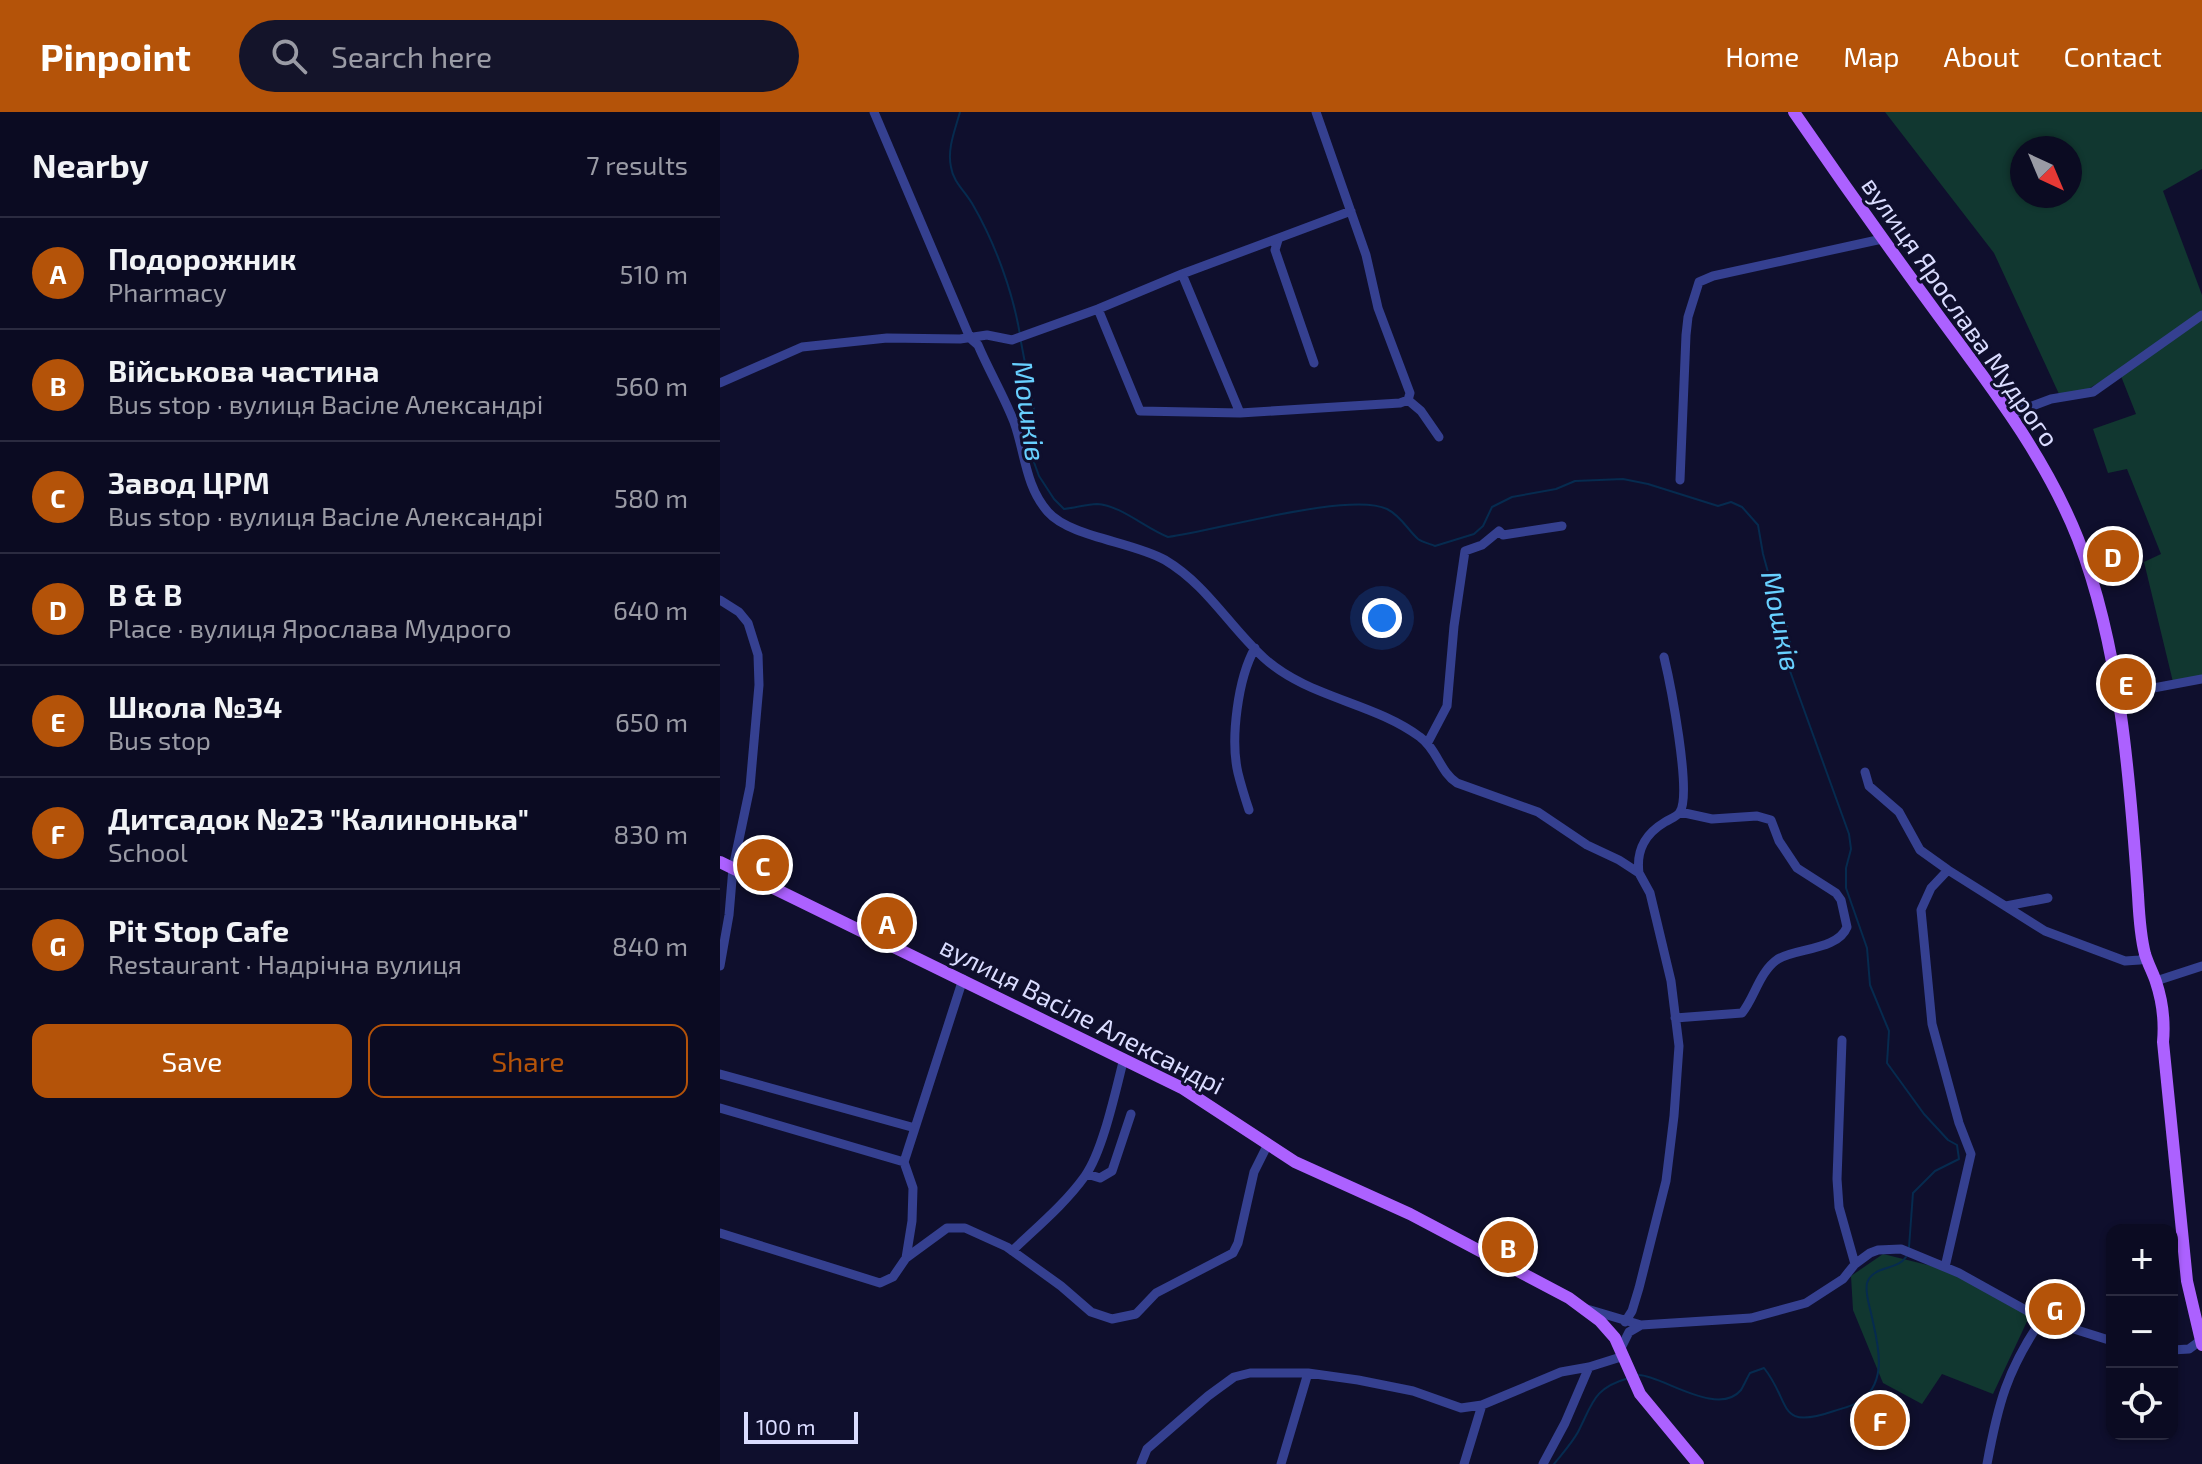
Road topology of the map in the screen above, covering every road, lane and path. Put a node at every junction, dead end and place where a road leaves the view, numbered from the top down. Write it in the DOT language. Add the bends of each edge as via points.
graph roads {
  1 [pos="874,112"];
  2 [pos="1316,112"];
  3 [pos="1794,112"];
  4 [pos="1351,211"];
  5 [pos="1882,239"];
  6 [pos="1278,240"];
  7 [pos="1182,274"];
  8 [pos="1098,309"];
  9 [pos="2202,315"];
  10 [pos="970,338"];
  11 [pos="1314,363"];
  12 [pos="720,383"];
  13 [pos="1408,400"];
  14 [pos="1240,413"];
  15 [pos="2011,414"];
  16 [pos="1439,437"];
  17 [pos="1680,480"];
  18 [pos="1562,526"];
  19 [pos="720,600"];
  20 [pos="1255,648"];
  21 [pos="1664,657"];
  22 [pos="2202,679"];
  23 [pos="2116,695"];
  24 [pos="1427,744"];
  25 [pos="1865,772"];
  26 [pos="1249,810"];
  27 [pos="1680,812"];
  28 [pos="720,862"];
  29 [pos="733,868"];
  30 [pos="1948,870"];
  31 [pos="1639,873"];
  32 [pos="2048,898"];
  33 [pos="2006,906"];
  34 [pos="2145,956"];
  35 [pos="720,966"];
  36 [pos="2202,966"];
  37 [pos="963,979"];
  38 [pos="2156,981"];
  39 [pos="1675,1018"];
  40 [pos="1842,1040"];
  41 [pos="1124,1058"];
  42 [pos="720,1074"];
  43 [pos="720,1108"];
  44 [pos="1131,1114"];
  45 [pos="915,1128"];
  46 [pos="1268,1144"];
  47 [pos="904,1162"];
  48 [pos="1087,1174"];
  49 [pos="720,1233"];
  50 [pos="1012,1251"];
  51 [pos="906,1258"];
  52 [pos="1855,1264"];
  53 [pos="1945,1267"];
  54 [pos="1584,1308"];
  55 [pos="2198,1309"];
  56 [pos="2042,1319"];
  57 [pos="1625,1322"];
  58 [pos="1641,1325"];
  59 [pos="2106,1339"];
  60 [pos="2201,1343"];
  61 [pos="2178,1350"];
  62 [pos="1622,1352"];
  63 [pos="1589,1367"];
  64 [pos="1308,1373"];
  65 [pos="1482,1405"];
  66 [pos="1141,1464"];
  67 [pos="1281,1464"];
  68 [pos="1464,1464"];
  69 [pos="1543,1464"];
  70 [pos="1698,1464"];
  71 [pos="1987,1464"];
  1 -- 10 [label="street"];
  2 -- 4 [label="street"];
  3 -- 5 [label="main road, вулиця Ярослава Мудрого"];
  4 -- 6 [label="street"];
  4 -- 13 [label="street"];
  5 -- 15 [label="main road, вулиця Ярослава Мудрого"];
  5 -- 17 [label="street" via="1699,282 1686,335"];
  6 -- 7 [label="street"];
  6 -- 11 [label="street" via="1275,250"];
  7 -- 8 [label="street"];
  7 -- 14 [label="street"];
  8 -- 10 [label="street" via="1012,340"];
  8 -- 14 [label="street" via="1140,411"];
  9 -- 15 [label="street" via="2093,392 2051,399"];
  10 -- 12 [label="street" via="887,338 802,347"];
  10 -- 20 [label="street" via="1014,423 1034,491 1049,513 1068,526 1164,559 1198,584"];
  13 -- 14 [label="street"];
  13 -- 16 [label="street"];
  15 -- 23 [label="main road, вулиця Ярослава Мудрого" via="2077,536 2099,606"];
  18 -- 24 [label="street" via="1503,535 1499,531 1465,551 1447,706"];
  19 -- 29 [label="street" via="748,623 758,655 750,787"];
  20 -- 24 [label="street" via="1289,677 1384,716"];
  20 -- 26 [label="street" via="1244,675 1235,749"];
  21 -- 27 [label="street" via="1681,758"];
  22 -- 23 [label="street"];
  23 -- 34 [label="main road, вулиця Ярослава Мудрого" via="2132,800"];
  24 -- 31 [label="street" via="1457,783 1538,812"];
  25 -- 30 [label="street" via="1869,786 1899,812 1920,850"];
  27 -- 31 [label="street" via="1641,845"];
  27 -- 39 [label="street" via="1712,819 1771,820 1797,868 1841,900 1847,927 1840,937 1777,960 1742,1013"];
  28 -- 29 [label="main road, вулиця Васіле Александрі"];
  29 -- 35 [label="street"];
  29 -- 37 [label="main road, вулиця Васіле Александрі"];
  30 -- 33 [label="street"];
  30 -- 53 [label="street" via="1931,888 1921,910 1932,1024 1971,1154"];
  31 -- 39 [label="street" via="1650,893"];
  32 -- 33 [label="street"];
  33 -- 34 [label="street" via="2045,931 2125,961"];
  34 -- 38 [label="main road, вулиця Ярослава Мудрого"];
  36 -- 38 [label="street"];
  37 -- 41 [label="main road, вулиця Васіле Александрі"];
  37 -- 45 [label="street"];
  38 -- 55 [label="main road, вулиця Ярослава Мудрого" via="2165,1015 2163,1042 2187,1281"];
  39 -- 57 [label="street" via="1679,1046 1666,1181"];
  40 -- 52 [label="street" via="1837,1179"];
  41 -- 46 [label="main road, вулиця Васіле Александрі" via="1202,1099"];
  41 -- 48 [label="street"];
  42 -- 45 [label="street"];
  43 -- 47 [label="street"];
  44 -- 48 [label="street" via="1112,1171 1100,1178"];
  45 -- 47 [label="street"];
  46 -- 50 [label="street" via="1254,1172 1233,1253 1156,1293 1136,1314 1112,1319 1091,1312"];
  46 -- 54 [label="main road, вулиця Васіле Александрі" via="1295,1162 1491,1255"];
  47 -- 51 [label="street" via="913,1188"];
  48 -- 50 [label="street"];
  49 -- 51 [label="street" via="871,1281 893,1277"];
  50 -- 51 [label="street" via="965,1228 947,1228"];
  52 -- 53 [label="street" via="1878,1250 1901,1249"];
  52 -- 58 [label="street" via="1827,1292 1779,1311 1751,1318"];
  53 -- 56 [label="street"];
  54 -- 57 [label="street"];
  54 -- 62 [label="main road, вулиця Васіле Александрі" via="1607,1328"];
  55 -- 60 [label="main road, вулиця Ярослава Мудрого"];
  56 -- 59 [label="street"];
  56 -- 71 [label="street" via="2005,1383"];
  57 -- 58 [label="street"];
  58 -- 62 [label="street" via="1629,1332"];
  60 -- 61 [label="street"];
  62 -- 63 [label="street"];
  62 -- 70 [label="main road, вулиця Васіле Александрі" via="1636,1386"];
  63 -- 65 [label="street" via="1561,1372"];
  63 -- 69 [label="street"];
  64 -- 65 [label="street" via="1413,1391 1461,1408"];
  64 -- 66 [label="street" via="1234,1377 1147,1449"];
  64 -- 67 [label="street"];
  65 -- 68 [label="street"];
}
